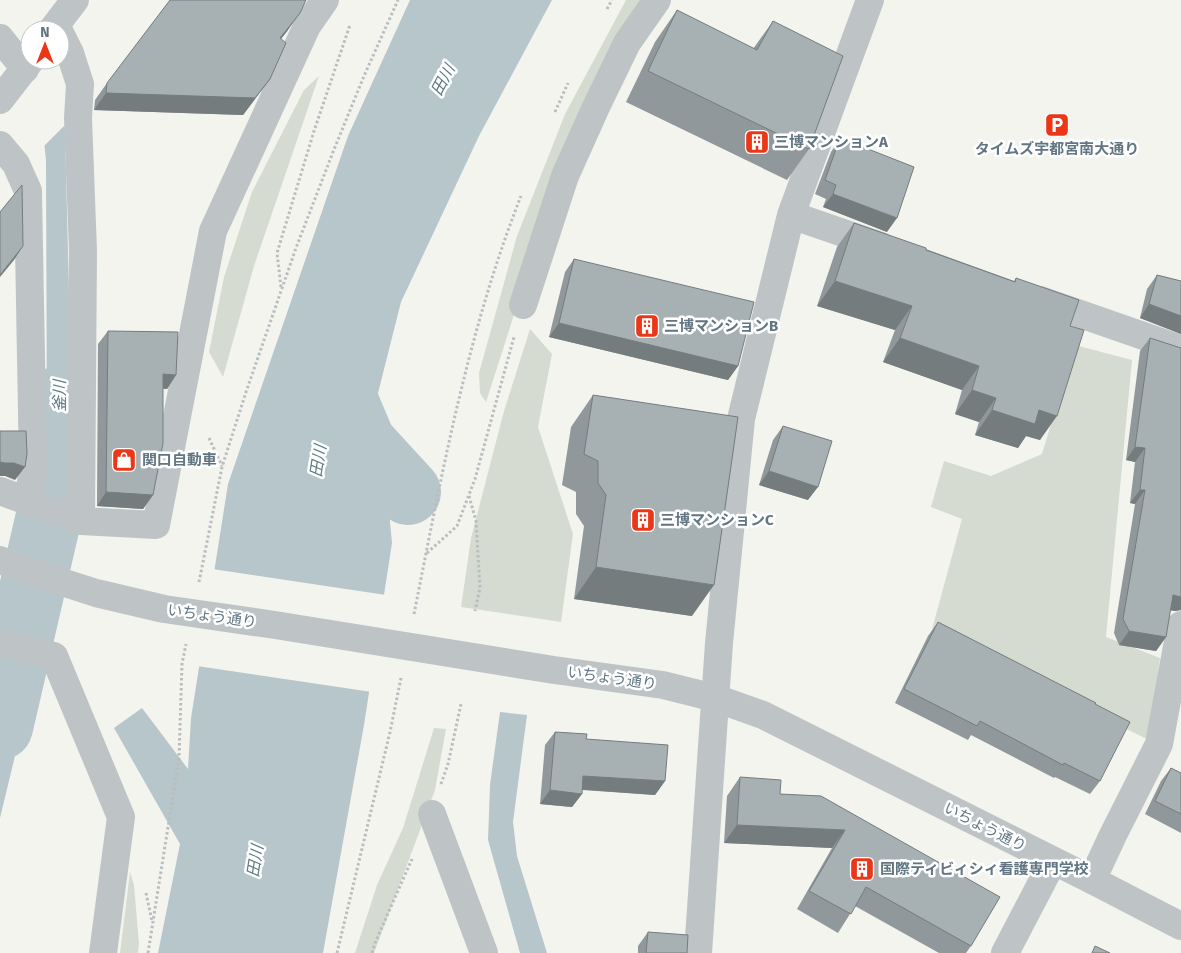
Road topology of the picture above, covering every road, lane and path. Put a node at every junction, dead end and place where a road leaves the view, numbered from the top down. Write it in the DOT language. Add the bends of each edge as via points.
graph roads {
  1 [pos="75,0"];
  2 [pos="325,0"];
  3 [pos="398,0"];
  4 [pos="612,0"];
  5 [pos="657,0"];
  6 [pos="870,0"];
  7 [pos="603,18"];
  8 [pos="63,20"];
  9 [pos="351,22"];
  10 [pos="0,38"];
  11 [pos="70,53"];
  12 [pos="20,57"];
  13 [pos="23,70"];
  14 [pos="570,79"];
  15 [pos="0,100"];
  16 [pos="554,114"];
  17 [pos="0,145"];
  18 [pos="522,193"];
  19 [pos="791,215"];
  20 [pos="902,253"];
  21 [pos="281,290"];
  22 [pos="1014,291"];
  23 [pos="523,305"];
  24 [pos="1181,349"];
  25 [pos="209,441"];
  26 [pos="222,466"];
  27 [pos="0,491"];
  28 [pos="469,494"];
  29 [pos="28,502"];
  30 [pos="81,521"];
  31 [pos="426,554"];
  32 [pos="9,564"];
  33 [pos="197,589"];
  34 [pos="475,611"];
  35 [pos="413,620"];
  36 [pos="1181,625"];
  37 [pos="188,636"];
  38 [pos="0,643"];
  39 [pos="401,676"];
  40 [pos="715,698"];
  41 [pos="461,704"];
  42 [pos="455,731"];
  43 [pos="432,814"];
  44 [pos="1053,861"];
  45 [pos="1092,880"];
  46 [pos="1181,926"];
  47 [pos="103,953"];
  48 [pos="148,953"];
  49 [pos="337,953"];
  50 [pos="484,953"];
  51 [pos="698,953"];
  52 [pos="1005,953"];
  1 -- 8 [label="street"];
  2 -- 30 [label="street" via="307,26 212,231 156,526"];
  3 -- 21 [label="path" via="333,152"];
  4 -- 7 [label="path"];
  5 -- 23 [label="street" via="627,44 565,176"];
  6 -- 19 [label="street"];
  9 -- 21 [label="path" via="314,131 278,254"];
  10 -- 12 [label="street"];
  11 -- 30 [label="street" via="80,84 78,118 83,251"];
  13 -- 15 [label="street"];
  14 -- 16 [label="path"];
  17 -- 29 [label="street" via="16,164 28,191 33,468"];
  18 -- 31 [label="path" via="501,246 458,400"];
  19 -- 20 [label="street"];
  19 -- 40 [label="street" via="741,419"];
  21 -- 26 [label="path"];
  22 -- 24 [label="street"];
  23 -- 28 [label="path"];
  25 -- 26 [label="path"];
  26 -- 33 [label="path"];
  27 -- 29 [label="street"];
  28 -- 31 [label="path" via="457,526"];
  28 -- 34 [label="path" via="476,521 480,588"];
  29 -- 30 [label="street"];
  31 -- 35 [label="path"];
  32 -- 40 [label="street, いちょう通り" via="96,593 164,609 663,685"];
  36 -- 45 [label="street" via="1159,744"];
  37 -- 48 [label="path" via="182,664 179,758"];
  38 -- 47 [label="street" via="54,656 121,816"];
  39 -- 49 [label="path"];
  40 -- 44 [label="street, いちょう通り" via="763,715"];
  40 -- 51 [label="street"];
  41 -- 42 [label="path"];
  43 -- 50 [label="street"];
  44 -- 45 [label="street, いちょう通り"];
  44 -- 52 [label="street"];
  45 -- 46 [label="street, いちょう通り"];
}
